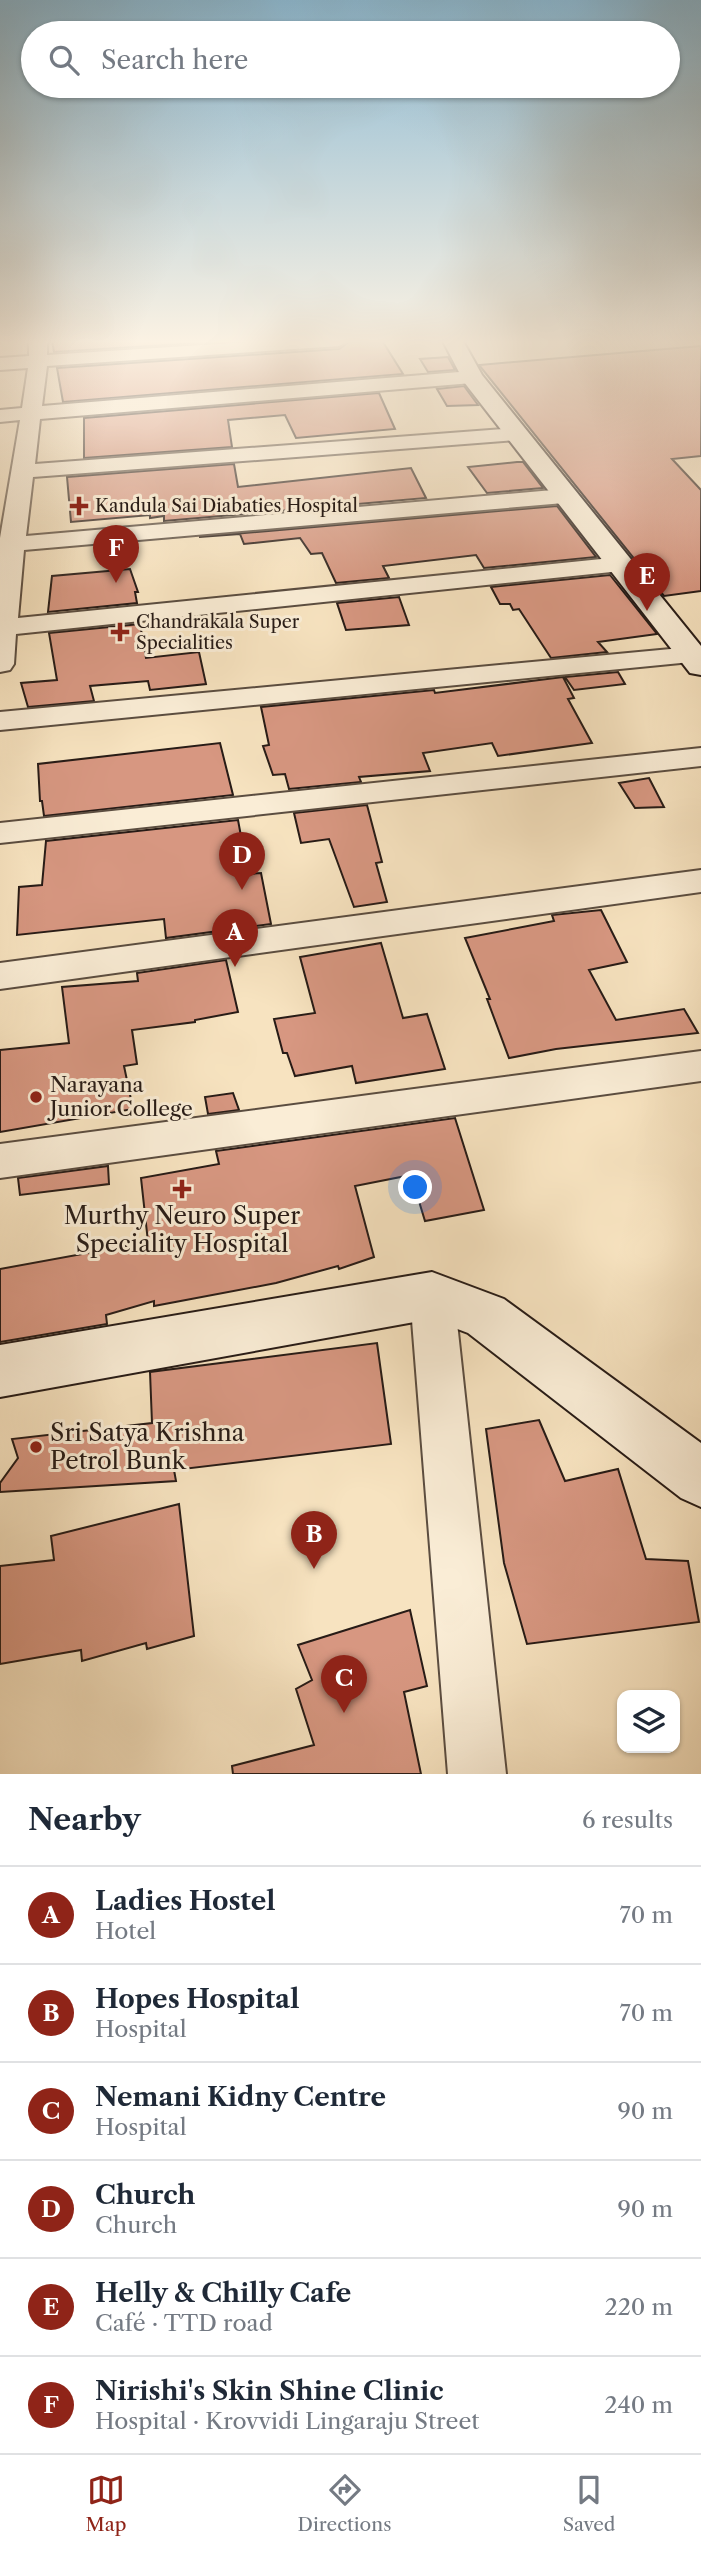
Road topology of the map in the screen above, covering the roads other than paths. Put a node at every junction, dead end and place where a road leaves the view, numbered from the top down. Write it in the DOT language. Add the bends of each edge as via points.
graph roads {
  1 [pos="30,424"];
  2 [pos="510,424"];
  3 [pos="518,434"];
  4 [pos="25,471"];
  5 [pos="564,496"];
  6 [pos="6,544"];
  7 [pos="621,564"];
  8 [pos="2,627"];
  9 [pos="696,661"];
  10 [pos="0,664"];
  11 [pos="0,721"];
  12 [pos="701,757"];
  13 [pos="0,834"];
  14 [pos="701,881"];
  15 [pos="0,976"];
  16 [pos="701,1066"];
  17 [pos="0,1161"];
  18 [pos="432,1295"];
  19 [pos="0,1371"];
  20 [pos="701,1478"];
  21 [pos="477,1774"];
  1 -- 4 [label="street"];
  2 -- 3 [label="street"];
  3 -- 4 [label="street"];
  3 -- 5 [label="street"];
  4 -- 6 [label="street"];
  5 -- 6 [label="street"];
  5 -- 7 [label="street"];
  6 -- 8 [label="street"];
  7 -- 8 [label="street"];
  7 -- 9 [label="street"];
  8 -- 10 [label="street"];
  9 -- 11 [label="street"];
  12 -- 13 [label="street"];
  14 -- 15 [label="street"];
  16 -- 17 [label="street"];
  18 -- 19 [label="street"];
  18 -- 20 [label="street" via="486,1316"];
  18 -- 21 [label="street"];
}
